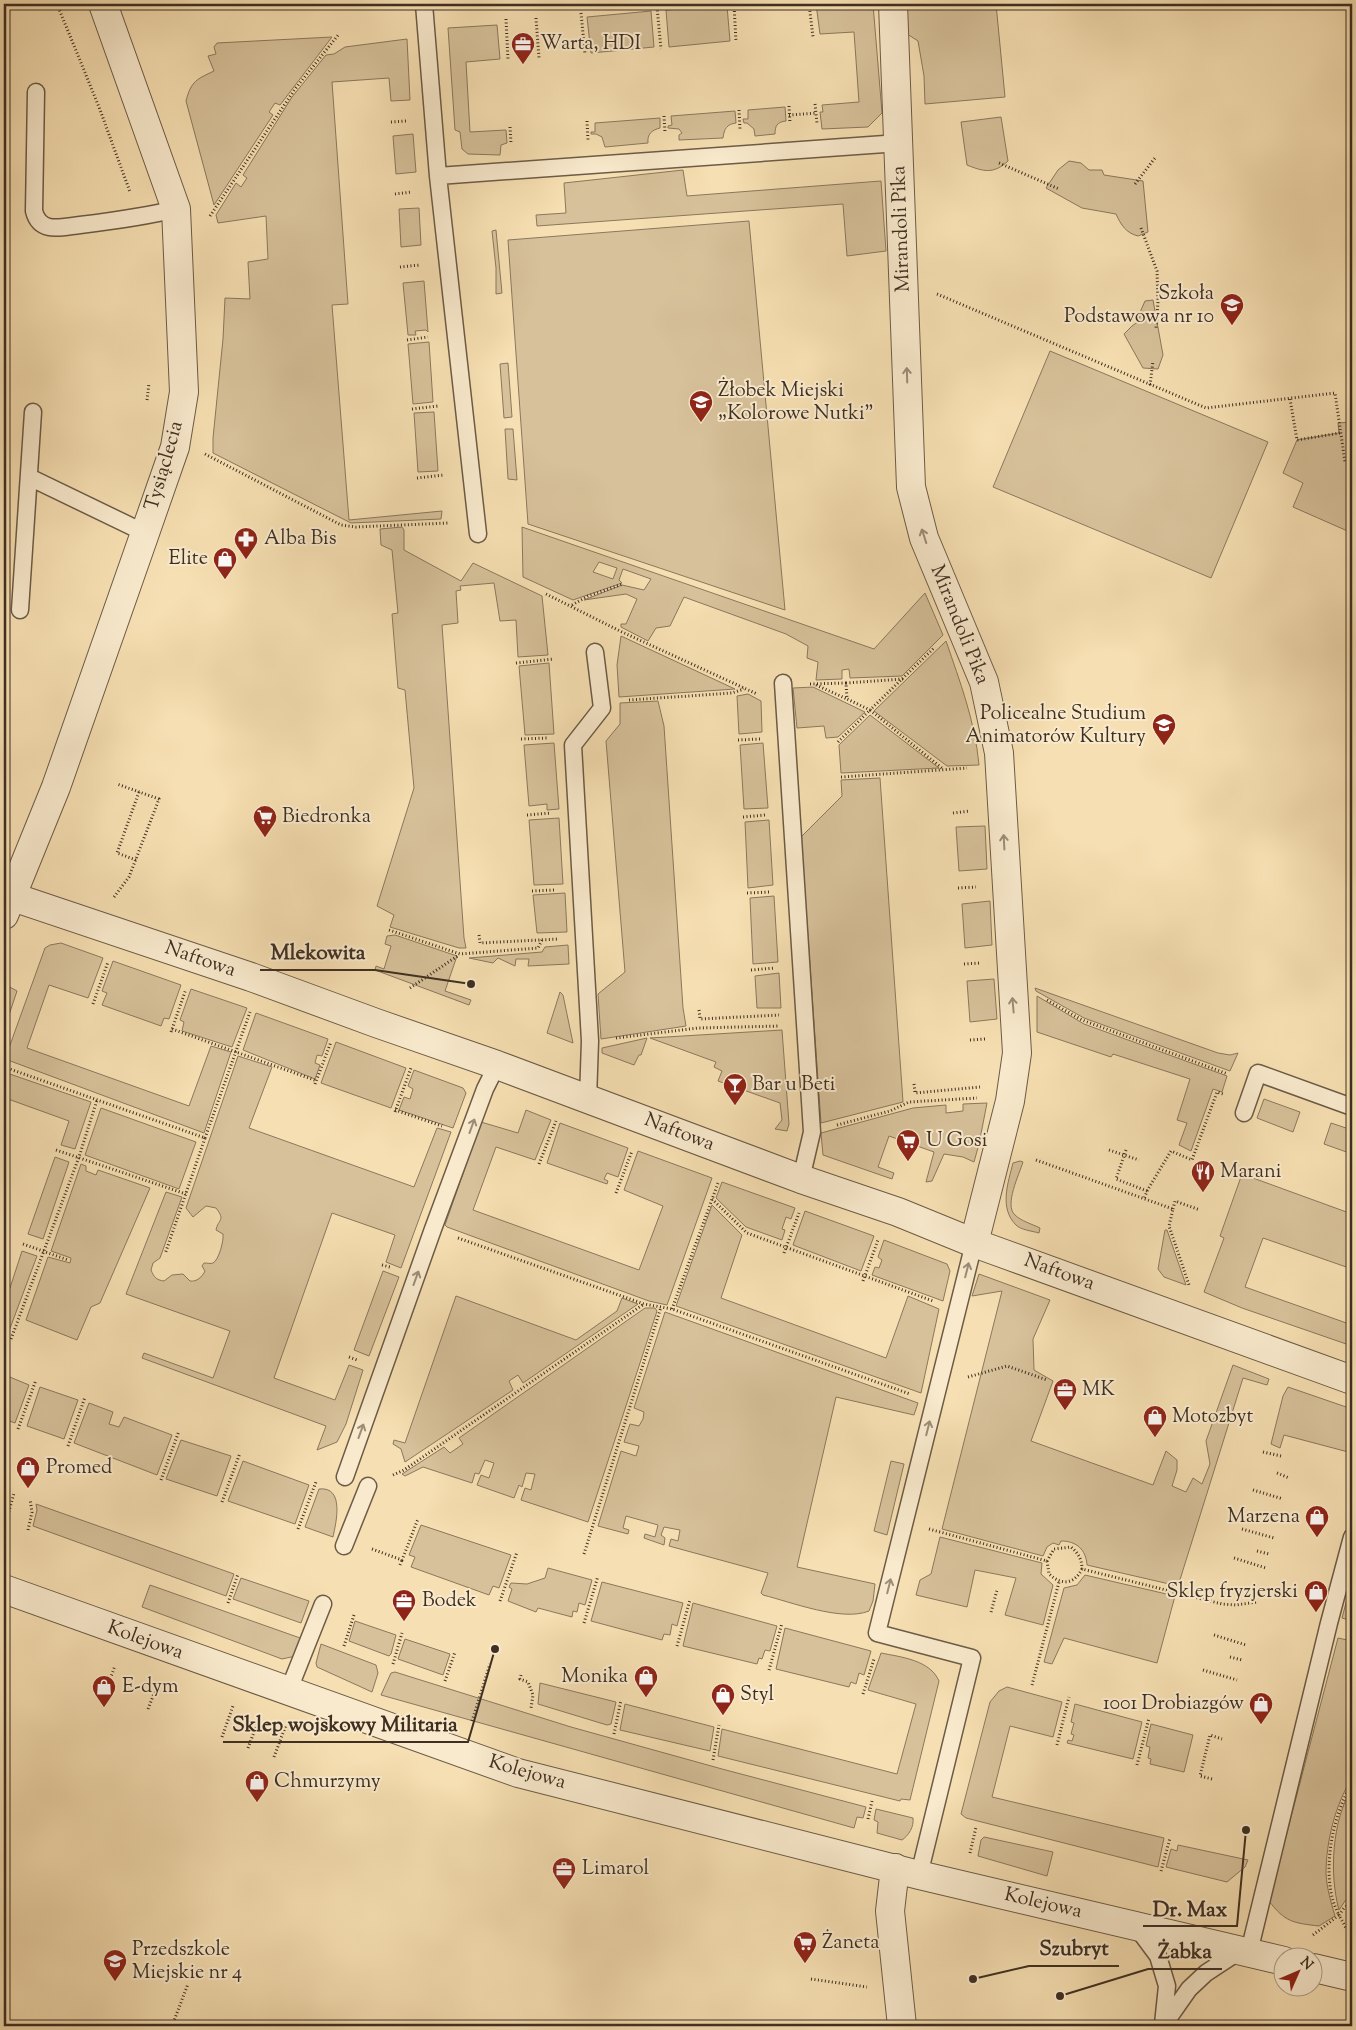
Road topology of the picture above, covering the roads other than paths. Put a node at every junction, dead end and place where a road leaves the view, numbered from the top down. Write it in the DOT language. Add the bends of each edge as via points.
graph roads {
  1 [pos="424,4"];
  2 [pos="893,4"];
  3 [pos="109,5"];
  4 [pos="36,92"];
  5 [pos="899,144"];
  6 [pos="438,176"];
  7 [pos="176,209"];
  8 [pos="33,412"];
  9 [pos="29,478"];
  10 [pos="145,533"];
  11 [pos="478,534"];
  12 [pos="20,610"];
  13 [pos="595,652"];
  14 [pos="783,683"];
  15 [pos="6,901"];
  16 [pos="497,1065"];
  17 [pos="588,1099"];
  18 [pos="1352,1107"];
  19 [pos="1245,1108"];
  20 [pos="801,1179"];
  21 [pos="974,1243"];
  22 [pos="1352,1380"];
  23 [pos="345,1477"];
  24 [pos="368,1486"];
  25 [pos="1352,1537"];
  26 [pos="344,1546"];
  27 [pos="4,1590"];
  28 [pos="323,1604"];
  29 [pos="288,1692"];
  30 [pos="907,1872"];
  31 [pos="1135,1926"];
  32 [pos="1245,1952"];
  33 [pos="1274,1959"];
  34 [pos="1324,1971"];
  35 [pos="1352,1978"];
  36 [pos="902,2026"];
  37 [pos="1162,2026"];
  1 -- 6 [label="lane"];
  2 -- 5 [label="street, Mirandoli Pika"];
  3 -- 7 [label="street, Tysiąclecia"];
  4 -- 7 [label="lane" via="34,211 42,224 49,228 136,219"];
  5 -- 6 [label="lane"];
  21 -- 5 [label="street, Mirandoli Pika, one-way" via="1010,1102 1017,1053 999,753 984,682 924,538 911,488"];
  6 -- 11 [label="lane"];
  7 -- 10 [label="street, Tysiąclecia" via="184,392 175,447"];
  8 -- 9 [label="lane"];
  9 -- 10 [label="lane"];
  9 -- 12 [label="lane"];
  10 -- 15 [label="street, Tysiąclecia" via="56,787"];
  13 -- 17 [label="lane" via="602,708 573,745 590,1041"];
  14 -- 20 [label="lane" via="812,1132"];
  15 -- 16 [label="street, Naftowa" via="251,977"];
  16 -- 17 [label="street, Naftowa"];
  23 -- 16 [label="lane, one-way" via="433,1229"];
  17 -- 20 [label="street, Naftowa"];
  18 -- 19 [label="lane" via="1258,1073"];
  20 -- 21 [label="street, Naftowa" via="898,1212"];
  21 -- 22 [label="street, Naftowa"];
  30 -- 21 [label="lane, one-way" via="972,1658 877,1633"];
  24 -- 26 [label="lane"];
  25 -- 32 [label="lane"];
  27 -- 29 [label="street, Kolejowa"];
  28 -- 29 [label="lane"];
  29 -- 30 [label="street, Kolejowa" via="518,1773"];
  30 -- 31 [label="street, Kolejowa"];
  30 -- 36 [label="street" via="890,1911"];
  31 -- 32 [label="street, Kolejowa"];
  31 -- 37 [label="lane" via="1158,1956 1167,1986"];
  32 -- 33 [label="street, Kolejowa"];
  32 -- 37 [label="lane" via="1206,1973 1189,1989"];
  34 -- 35 [label="street"];
}
